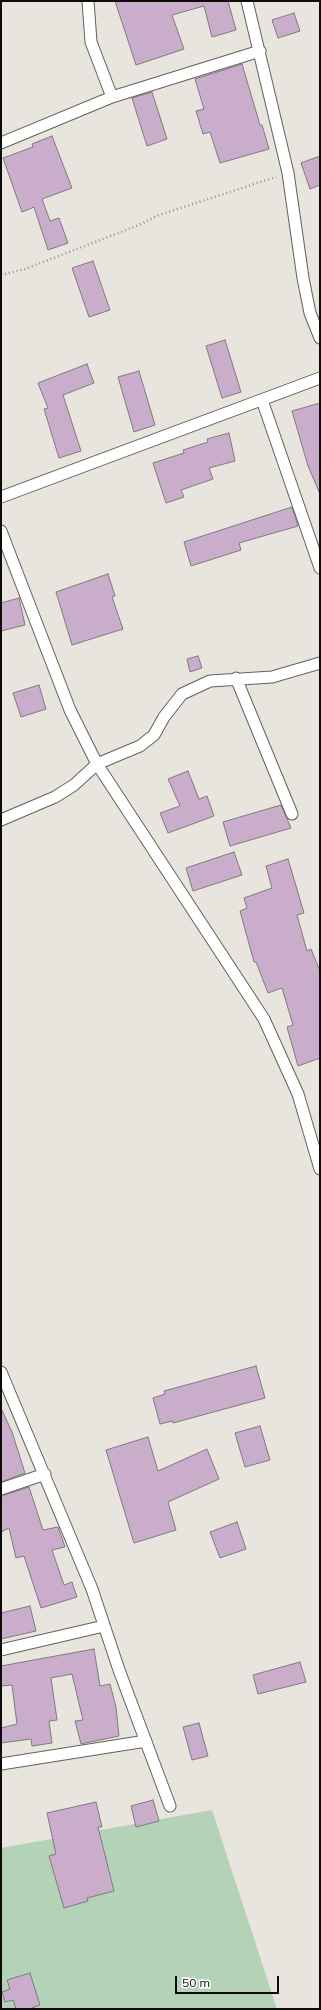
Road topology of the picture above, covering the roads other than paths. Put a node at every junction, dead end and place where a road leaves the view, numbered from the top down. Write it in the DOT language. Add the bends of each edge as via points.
graph roads {
  1 [pos="88,1"];
  2 [pos="247,1"];
  3 [pos="260,51"];
  4 [pos="112,98"];
  5 [pos="1,143"];
  6 [pos="320,338"];
  7 [pos="320,378"];
  8 [pos="262,400"];
  9 [pos="1,497"];
  10 [pos="1,531"];
  11 [pos="320,568"];
  12 [pos="320,664"];
  13 [pos="236,678"];
  14 [pos="97,764"];
  15 [pos="292,814"];
  16 [pos="1,820"];
  17 [pos="320,1169"];
  18 [pos="1,1372"];
  19 [pos="44,1474"];
  20 [pos="1,1489"];
  21 [pos="104,1626"];
  22 [pos="1,1650"];
  23 [pos="146,1741"];
  24 [pos="1,1764"];
  25 [pos="170,1806"];
  1 -- 4 [label="street" via="91,42"];
  2 -- 3 [label="street"];
  3 -- 4 [label="street"];
  3 -- 6 [label="street" via="288,173 310,313"];
  4 -- 5 [label="street"];
  7 -- 8 [label="street"];
  8 -- 9 [label="street"];
  8 -- 11 [label="street"];
  10 -- 14 [label="street" via="70,710"];
  12 -- 13 [label="street" via="272,677"];
  13 -- 14 [label="street" via="210,681 182,694 164,717 154,736 140,746"];
  13 -- 15 [label="street"];
  14 -- 16 [label="street" via="74,785 55,797"];
  14 -- 17 [label="street" via="264,1019 298,1094"];
  18 -- 19 [label="street"];
  19 -- 20 [label="street"];
  19 -- 21 [label="street" via="92,1589"];
  21 -- 22 [label="street"];
  21 -- 23 [label="street"];
  23 -- 24 [label="street"];
  23 -- 25 [label="street"];
}
